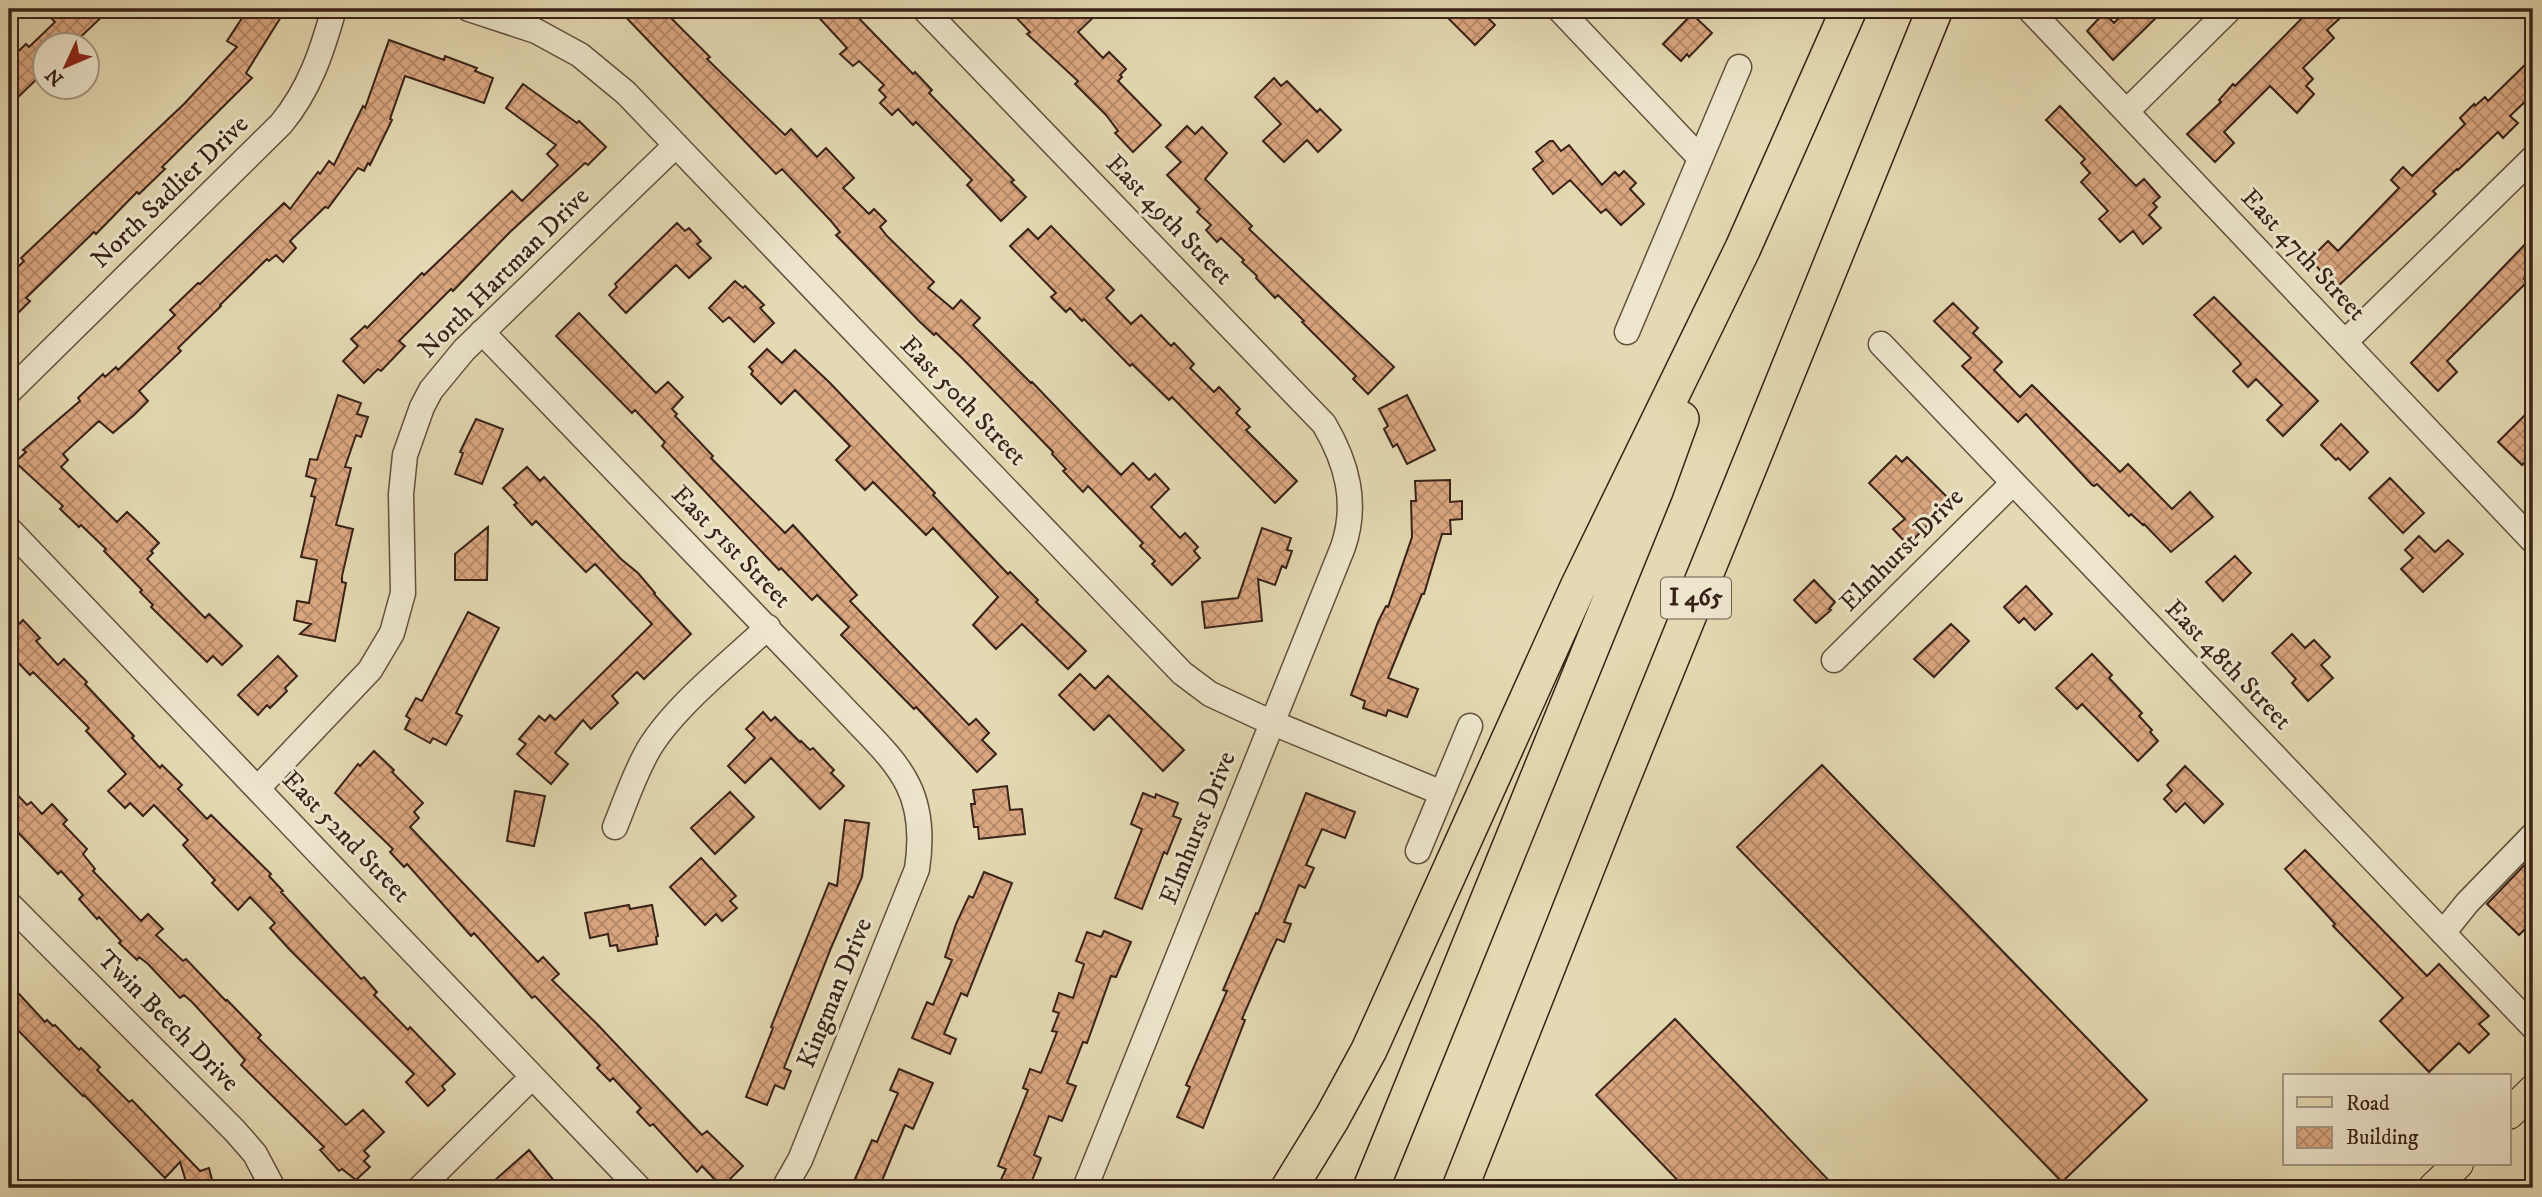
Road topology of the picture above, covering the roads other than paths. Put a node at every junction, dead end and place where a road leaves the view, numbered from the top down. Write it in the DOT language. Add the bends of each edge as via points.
graph roads {
  1 [pos="334,9"];
  2 [pos="469,9"];
  3 [pos="924,9"];
  4 [pos="1559,9"];
  5 [pos="1849,9"];
  6 [pos="1935,9"];
  7 [pos="2029,9"];
  8 [pos="2230,9"];
  9 [pos="1739,67"];
  10 [pos="2127,111"];
  11 [pos="676,145"];
  12 [pos="1700,158"];
  13 [pos="2533,158"];
  14 [pos="1743,248"];
  15 [pos="482,332"];
  16 [pos="1627,332"];
  17 [pos="2345,342"];
  18 [pos="1881,344"];
  19 [pos="9,392"];
  20 [pos="2013,483"];
  21 [pos="1349,486"];
  22 [pos="9,528"];
  23 [pos="2533,541"];
  24 [pos="768,627"];
  25 [pos="1834,660"];
  26 [pos="1272,723"];
  27 [pos="1470,726"];
  28 [pos="258,788"];
  29 [pos="1442,793"];
  30 [pos="919,815"];
  31 [pos="615,827"];
  32 [pos="2533,835"];
  33 [pos="1418,851"];
  34 [pos="9,905"];
  35 [pos="2443,933"];
  36 [pos="2533,1027"];
  37 [pos="533,1076"];
  38 [pos="2533,1090"];
  39 [pos="2510,1113"];
  40 [pos="2456,1166"];
  41 [pos="273,1188"];
  42 [pos="420,1188"];
  43 [pos="639,1188"];
  44 [pos="784,1188"];
  45 [pos="1085,1188"];
  46 [pos="1289,1188"];
  47 [pos="1371,1188"];
  48 [pos="1460,1188"];
  49 [pos="2433,1188"];
  1 -- 19 [label="street, North Sadlier Drive" via="314,71 281,124"];
  2 -- 11 [label="street, East 50th Street" via="536,31 580,55 626,93"];
  3 -- 21 [label="street, East 49th Street" via="1324,424"];
  4 -- 12 [label="street"];
  5 -- 14 [label="highway, I 465"];
  6 -- 48 [label="highway, I 465"];
  7 -- 10 [label="street, East 47th Street"];
  8 -- 10 [label="street"];
  9 -- 12 [label="street"];
  10 -- 17 [label="street, East 47th Street"];
  11 -- 15 [label="street, North Hartman Drive"];
  11 -- 26 [label="street, East 50th Street" via="1182,673 1210,694"];
  12 -- 16 [label="street"];
  13 -- 17 [label="street"];
  14 -- 46 [label="highway" via="1578,587 1369,1050"];
  14 -- 47 [label="highway, I 465" via="1655,491"];
  15 -- 24 [label="street, East 51st Street"];
  15 -- 28 [label="street, North Hartman Drive" via="431,390 405,455 403,593 392,634 370,670"];
  17 -- 23 [label="street, East 47th Street"];
  18 -- 20 [label="street, East 48th Street"];
  20 -- 25 [label="street, Elmhurst Drive"];
  20 -- 35 [label="street, East 48th Street"];
  21 -- 26 [label="street, Elmhurst Drive" via="1346,540"];
  22 -- 28 [label="street, East 52nd Street"];
  24 -- 30 [label="street, East 51st Street" via="896,765 912,791"];
  24 -- 31 [label="street" via="658,734"];
  26 -- 29 [label="street, East 50th Street"];
  26 -- 45 [label="street, Elmhurst Drive"];
  27 -- 29 [label="street"];
  28 -- 37 [label="street, East 52nd Street"];
  29 -- 33 [label="street"];
  30 -- 44 [label="street, Kingman Drive" via="917,869 800,1160"];
  32 -- 35 [label="street"];
  34 -- 41 [label="street, Twin Beech Drive" via="235,1131 255,1154"];
  35 -- 36 [label="street, East 48th Street"];
  37 -- 42 [label="street"];
  37 -- 43 [label="street, East 52nd Street"];
  38 -- 39 [label="main road"];
  40 -- 49 [label="main road"];
}
